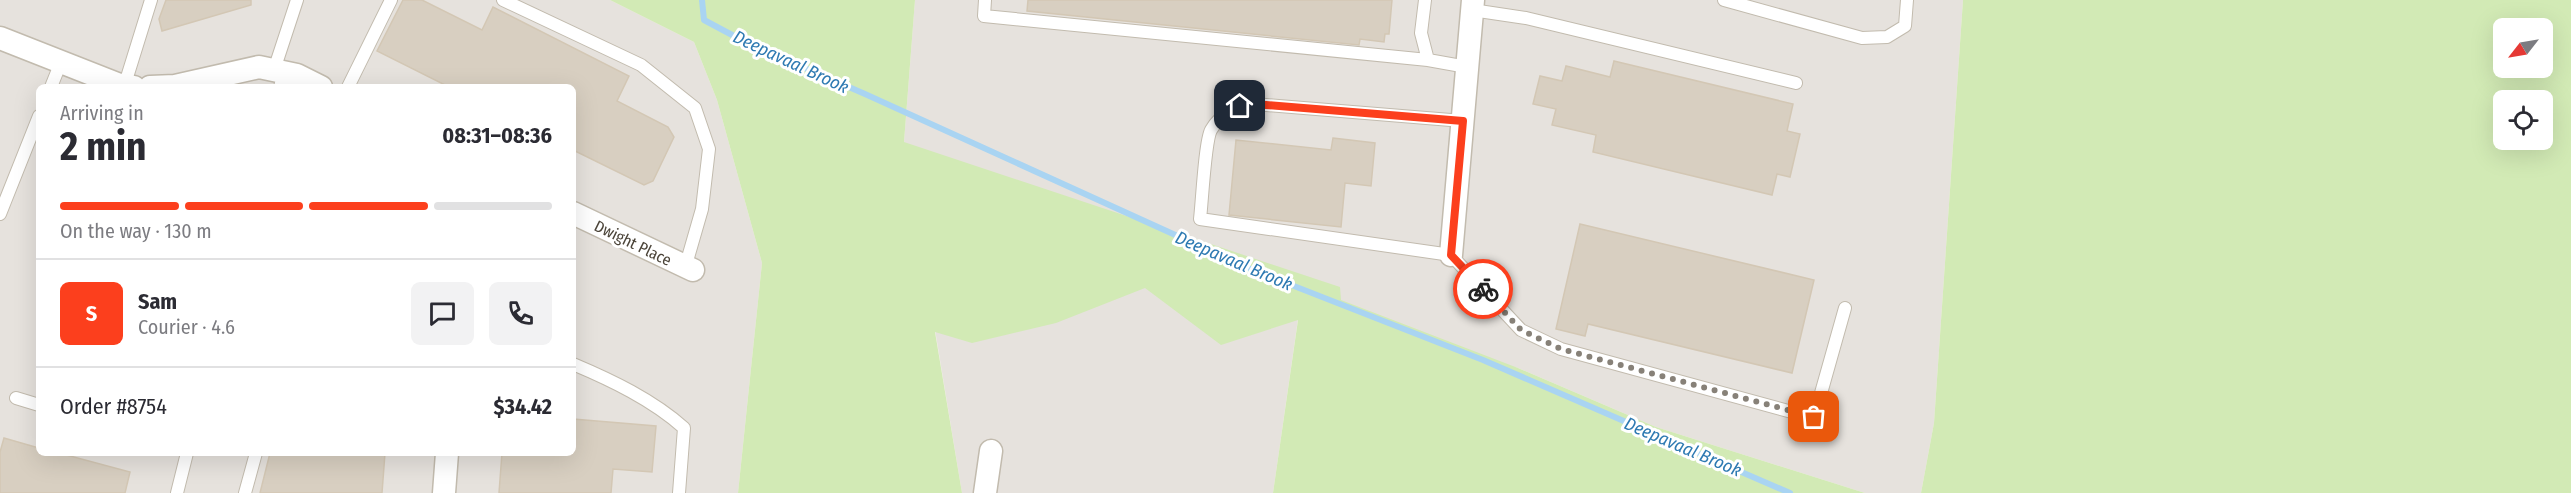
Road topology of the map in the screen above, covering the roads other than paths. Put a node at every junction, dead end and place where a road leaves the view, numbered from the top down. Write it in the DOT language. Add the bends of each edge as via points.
graph roads {
  1 [pos="151,0"];
  2 [pos="297,0"];
  3 [pos="391,0"];
  4 [pos="503,0"];
  5 [pos="986,0"];
  6 [pos="1425,0"];
  7 [pos="1724,0"];
  8 [pos="1907,0"];
  9 [pos="1473,5"];
  10 [pos="0,38"];
  11 [pos="1428,60"];
  12 [pos="61,62"];
  13 [pos="1467,67"];
  14 [pos="279,76"];
  15 [pos="1796,83"];
  16 [pos="52,84"];
  17 [pos="122,84"];
  18 [pos="128,84"];
  19 [pos="184,84"];
  20 [pos="315,84"];
  21 [pos="349,84"];
  22 [pos="1463,121"];
  23 [pos="36,124"];
  24 [pos="0,214"];
  25 [pos="576,214"];
  26 [pos="1451,255"];
  27 [pos="689,269"];
  28 [pos="1845,308"];
  29 [pos="576,365"];
  30 [pos="16,398"];
  31 [pos="36,404"];
  32 [pos="992,451"];
  33 [pos="186,456"];
  34 [pos="255,456"];
  35 [pos="447,456"];
  36 [pos="177,493"];
  37 [pos="244,493"];
  38 [pos="444,493"];
  39 [pos="679,493"];
  40 [pos="985,493"];
  1 -- 18 [label="lane"];
  2 -- 14 [label="lane"];
  3 -- 21 [label="lane"];
  4 -- 27 [label="lane" via="641,64 695,108 709,149"];
  5 -- 11 [label="lane" via="984,16"];
  6 -- 11 [label="lane" via="1421,33"];
  7 -- 8 [label="lane" via="1862,38 1887,37 1905,26"];
  9 -- 13 [label="street"];
  9 -- 15 [label="lane"];
  10 -- 12 [label="street"];
  11 -- 13 [label="lane"];
  12 -- 16 [label="lane"];
  12 -- 17 [label="street"];
  13 -- 22 [label="street"];
  14 -- 19 [label="street" via="259,67"];
  14 -- 20 [label="street" via="297,75"];
  22 -- 26 [label="street"];
  22 -- 26 [label="lane" via="1240,106 1226,113 1210,131 1203,185 1200,219"];
  23 -- 24 [label="lane"];
  25 -- 27 [label="street, Dwight Place"];
  26 -- 28 [label="lane" via="1521,330 1561,349 1814,417"];
  29 -- 39 [label="lane" via="670,416 684,428"];
  30 -- 31 [label="lane"];
  32 -- 40 [label="street"];
  33 -- 36 [label="lane"];
  34 -- 37 [label="lane"];
  35 -- 38 [label="street"];
}
